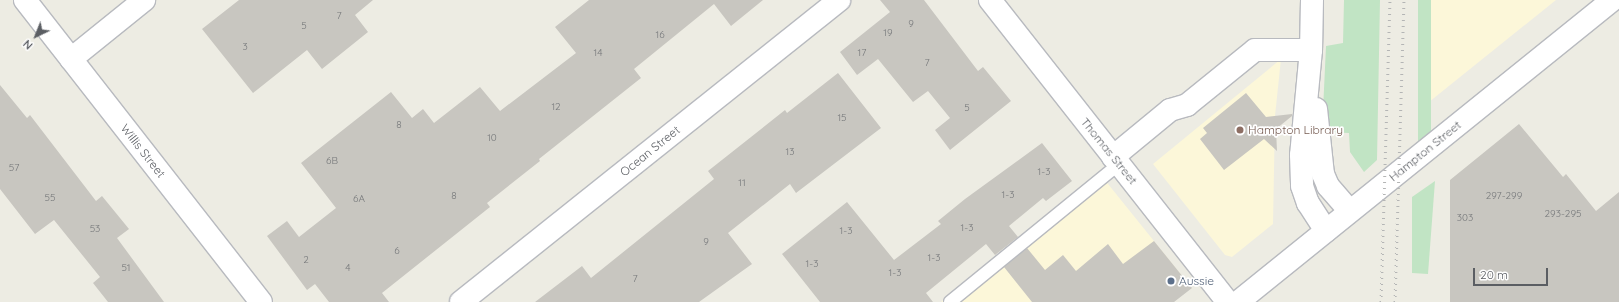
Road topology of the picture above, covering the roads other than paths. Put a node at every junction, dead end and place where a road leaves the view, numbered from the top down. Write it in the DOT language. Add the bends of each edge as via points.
graph roads {
  1 [pos="25,0"];
  2 [pos="144,0"];
  3 [pos="839,0"];
  4 [pos="990,0"];
  5 [pos="1312,0"];
  6 [pos="1612,0"];
  7 [pos="1311,50"];
  8 [pos="71,59"];
  9 [pos="1116,160"];
  10 [pos="1350,211"];
  11 [pos="1326,231"];
  12 [pos="261,302"];
  13 [pos="461,302"];
  14 [pos="950,302"];
  15 [pos="1228,302"];
  16 [pos="1238,302"];
  1 -- 8 [label="street, Willis Street"];
  2 -- 8 [label="street"];
  3 -- 13 [label="street, Ocean Street"];
  4 -- 9 [label="street, Thomas Street"];
  5 -- 7 [label="street"];
  6 -- 10 [label="street, Hampton Street"];
  7 -- 9 [label="street" via="1255,50 1187,105 1170,110"];
  7 -- 10 [label="street" via="1323,174 1328,186"];
  7 -- 11 [label="street" via="1301,155 1302,186 1308,203"];
  8 -- 12 [label="street, Willis Street"];
  9 -- 14 [label="lane"];
  9 -- 15 [label="street, Thomas Street"];
  10 -- 11 [label="street, Hampton Street"];
  11 -- 16 [label="street, Hampton Street"];
}
